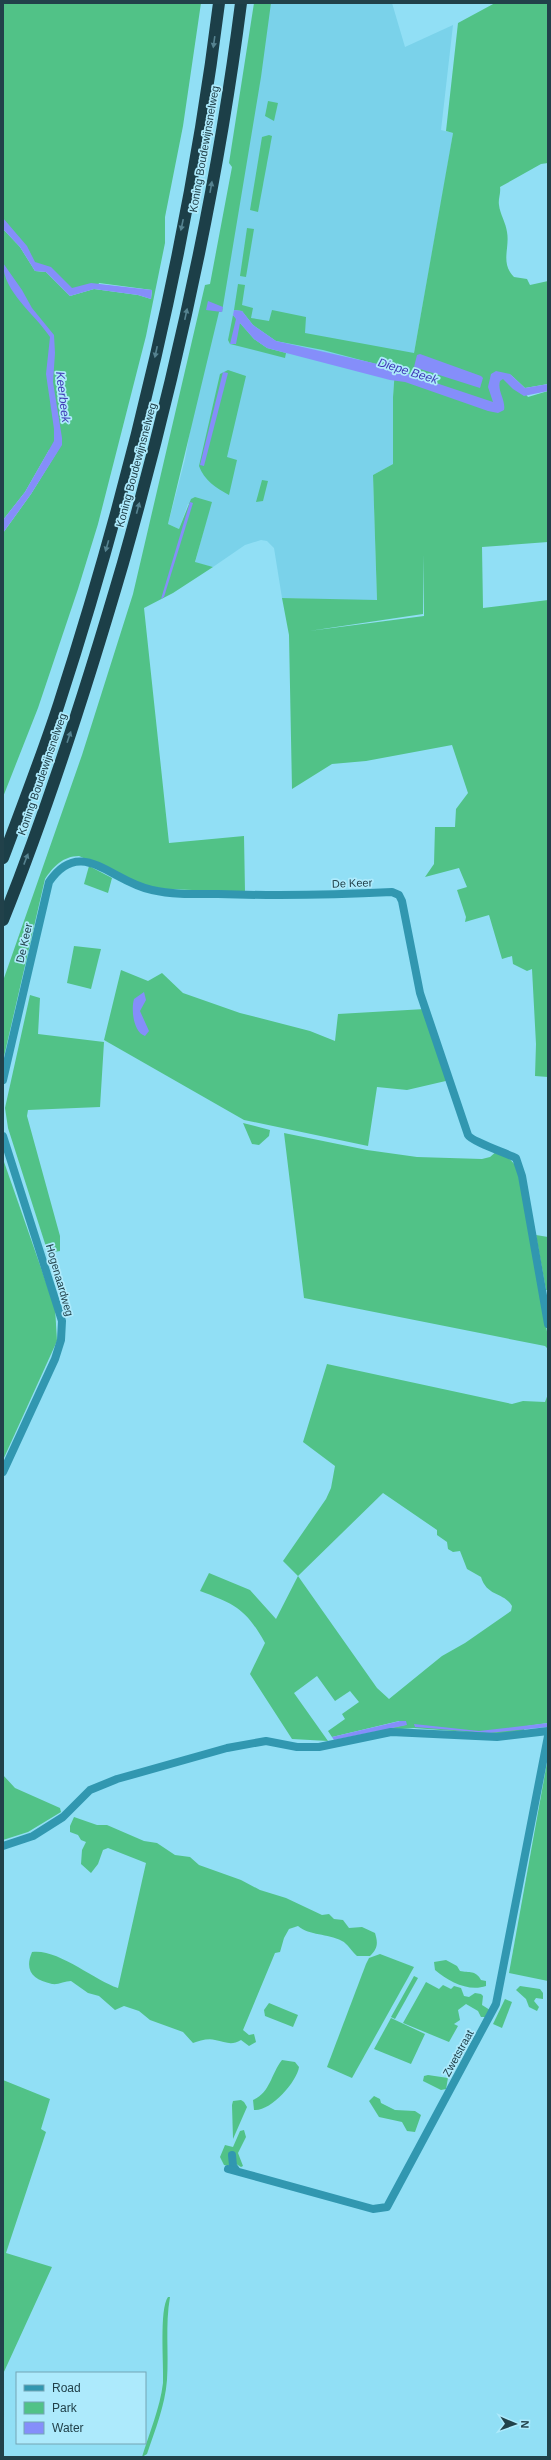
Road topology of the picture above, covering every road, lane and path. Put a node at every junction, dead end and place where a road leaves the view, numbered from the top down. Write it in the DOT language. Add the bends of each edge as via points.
graph roads {
  1 [pos="219,3"];
  2 [pos="240,3"];
  3 [pos="3,858"];
  4 [pos="3,920"];
  5 [pos="3,1080"];
  6 [pos="3,1136"];
  7 [pos="548,1324"];
  8 [pos="3,1472"];
  9 [pos="548,1731"];
  10 [pos="548,1736"];
  11 [pos="3,1846"];
  12 [pos="232,2155"];
  1 -- 3 [label="highway, Koning Boudewijnsnelweg, one-way" via="187,202 155,359 87,614 58,706"];
  4 -- 2 [label="highway, Koning Boudewijnsnelweg, one-way" via="79,708 156,441 208,206"];
  5 -- 7 [label="street, De Keer" via="49,882 66,863 82,860 138,887 170,893 272,896 392,892 399,895 420,993 468,1135 472,1140 516,1158 522,1176"];
  6 -- 8 [label="street, Hogenaardweg" via="62,1321 62,1340 55,1359"];
  9 -- 11 [label="street" via="497,1738 391,1732 319,1747 297,1747 266,1741 227,1748 117,1779 90,1790 63,1816 33,1836"];
  10 -- 12 [label="street, Zwetstraat" via="496,2004 387,2208 373,2209 232,2170"];
}
